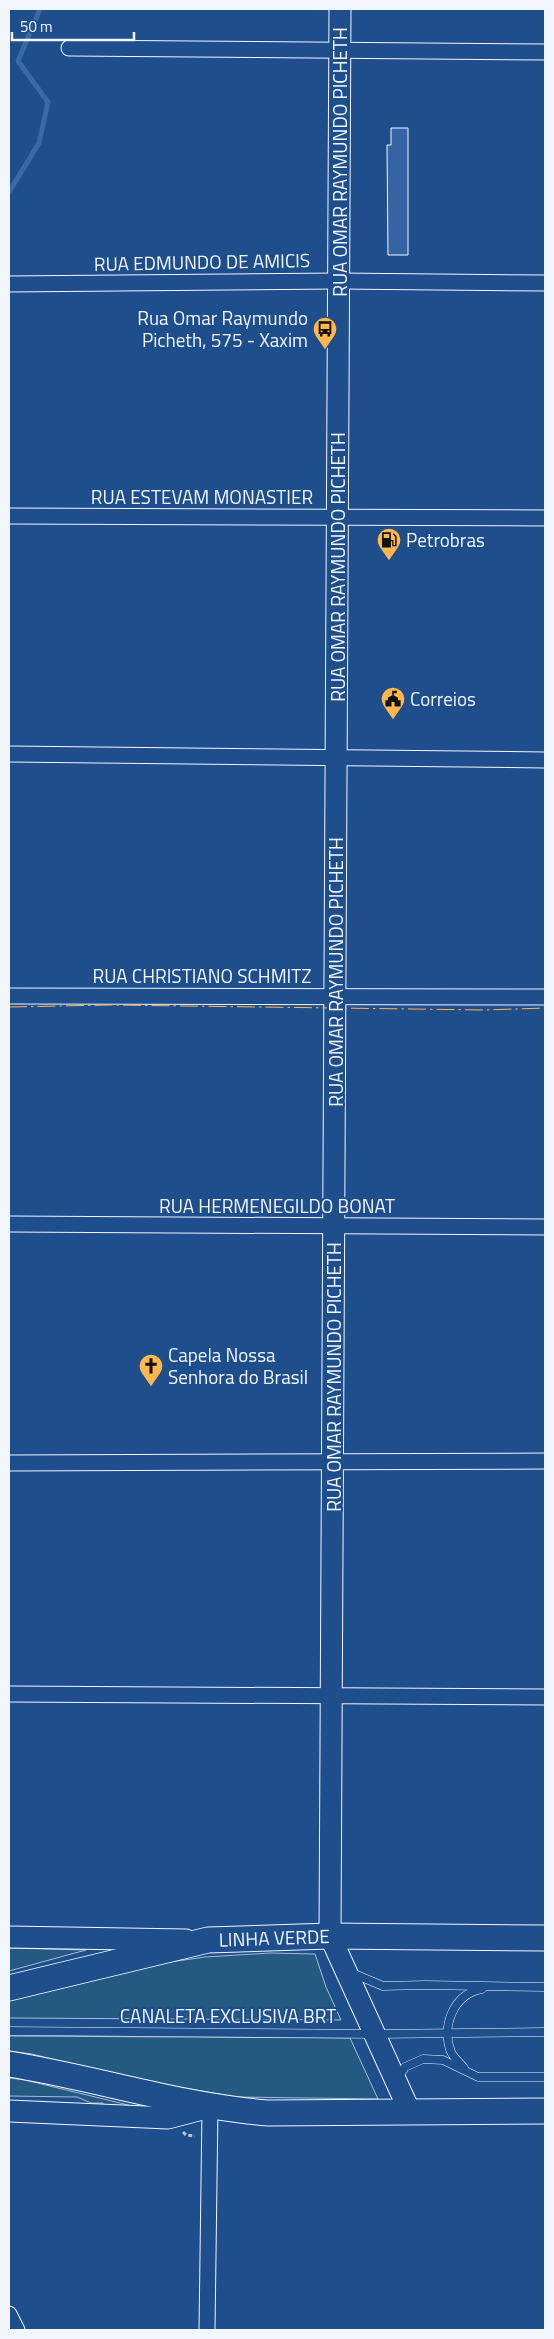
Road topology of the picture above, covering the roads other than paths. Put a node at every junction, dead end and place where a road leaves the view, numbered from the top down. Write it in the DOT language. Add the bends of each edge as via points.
graph roads {
  1 [pos="340,9"];
  2 [pos="69,48"];
  3 [pos="340,50"];
  4 [pos="545,52"];
  5 [pos="339,281"];
  6 [pos="545,283"];
  7 [pos="9,284"];
  8 [pos="9,516"];
  9 [pos="338,517"];
  10 [pos="545,518"];
  11 [pos="9,754"];
  12 [pos="337,758"];
  13 [pos="545,760"];
  14 [pos="9,996"];
  15 [pos="336,997"];
  16 [pos="545,997"];
  17 [pos="9,1224"];
  18 [pos="335,1227"];
  19 [pos="545,1227"];
  20 [pos="545,1461"];
  21 [pos="333,1462"];
  22 [pos="9,1463"];
  23 [pos="9,1694"];
  24 [pos="332,1695"];
  25 [pos="545,1696"];
  26 [pos="330,1936"];
  27 [pos="9,1937"];
  28 [pos="545,1938"];
  29 [pos="208,1940"];
  30 [pos="346,1970"];
  31 [pos="492,1987"];
  32 [pos="545,1987"];
  33 [pos="9,1988"];
  34 [pos="9,2031"];
  35 [pos="545,2032"];
  36 [pos="447,2033"];
  37 [pos="375,2034"];
  38 [pos="9,2064"];
  39 [pos="465,2070"];
  40 [pos="545,2077"];
  41 [pos="396,2081"];
  42 [pos="210,2107"];
  43 [pos="9,2111"];
  44 [pos="545,2111"];
  45 [pos="410,2112"];
  46 [pos="9,2314"];
  47 [pos="17,2330"];
  48 [pos="207,2330"];
  1 -- 3 [label="main road, RUA OMAR RAYMUNDO PICHETH"];
  2 -- 3 [label="street"];
  3 -- 4 [label="street"];
  3 -- 5 [label="main road, RUA OMAR RAYMUNDO PICHETH"];
  5 -- 6 [label="street, RUA EDMUNDO DE AMICIS"];
  5 -- 7 [label="street, RUA EDMUNDO DE AMICIS"];
  5 -- 9 [label="main road, RUA OMAR RAYMUNDO PICHETH"];
  8 -- 9 [label="street, RUA ESTEVAM MONASTIER"];
  9 -- 10 [label="street, RUA ESTEVAM MONASTIER"];
  9 -- 12 [label="main road, RUA OMAR RAYMUNDO PICHETH"];
  11 -- 12 [label="street"];
  12 -- 13 [label="street"];
  12 -- 15 [label="main road, RUA OMAR RAYMUNDO PICHETH"];
  14 -- 15 [label="street, RUA CHRISTIANO SCHMITZ"];
  15 -- 16 [label="street, RUA CHRISTIANO SCHMITZ"];
  15 -- 18 [label="main road, RUA OMAR RAYMUNDO PICHETH"];
  17 -- 18 [label="street, RUA HERMENEGILDO BONAT"];
  18 -- 19 [label="street, RUA HERMENEGILDO BONAT"];
  18 -- 21 [label="main road, RUA OMAR RAYMUNDO PICHETH"];
  20 -- 21 [label="street"];
  21 -- 22 [label="street"];
  21 -- 24 [label="main road, RUA OMAR RAYMUNDO PICHETH"];
  23 -- 24 [label="street"];
  24 -- 25 [label="street"];
  24 -- 26 [label="main road, RUA OMAR RAYMUNDO PICHETH"];
  26 -- 28 [label="highway, LINHA VERDE"];
  26 -- 29 [label="highway, LINHA VERDE"];
  26 -- 30 [label="main road"];
  27 -- 29 [label="main road"];
  29 -- 33 [label="highway, LINHA VERDE"];
  30 -- 31 [label="lane" via="383,1986"];
  30 -- 37 [label="main road"];
  31 -- 32 [label="lane"];
  31 -- 36 [label="lane" via="465,1996 452,2012"];
  34 -- 37 [label="lane, CANALETA EXCLUSIVA BRT"];
  35 -- 36 [label="lane, CANALETA EXCLUSIVA BRT"];
  36 -- 37 [label="lane, CANALETA EXCLUSIVA BRT"];
  36 -- 39 [label="lane" via="452,2053"];
  37 -- 41 [label="main road"];
  38 -- 42 [label="highway"];
  39 -- 40 [label="lane" via="478,2077"];
  39 -- 41 [label="lane" via="443,2060 422,2058 405,2066"];
  41 -- 45 [label="main road"];
  42 -- 43 [label="main road" via="168,2118"];
  42 -- 45 [label="highway" via="268,2113"];
  42 -- 48 [label="street"];
  44 -- 45 [label="highway"];
  46 -- 47 [label="street"];
}
